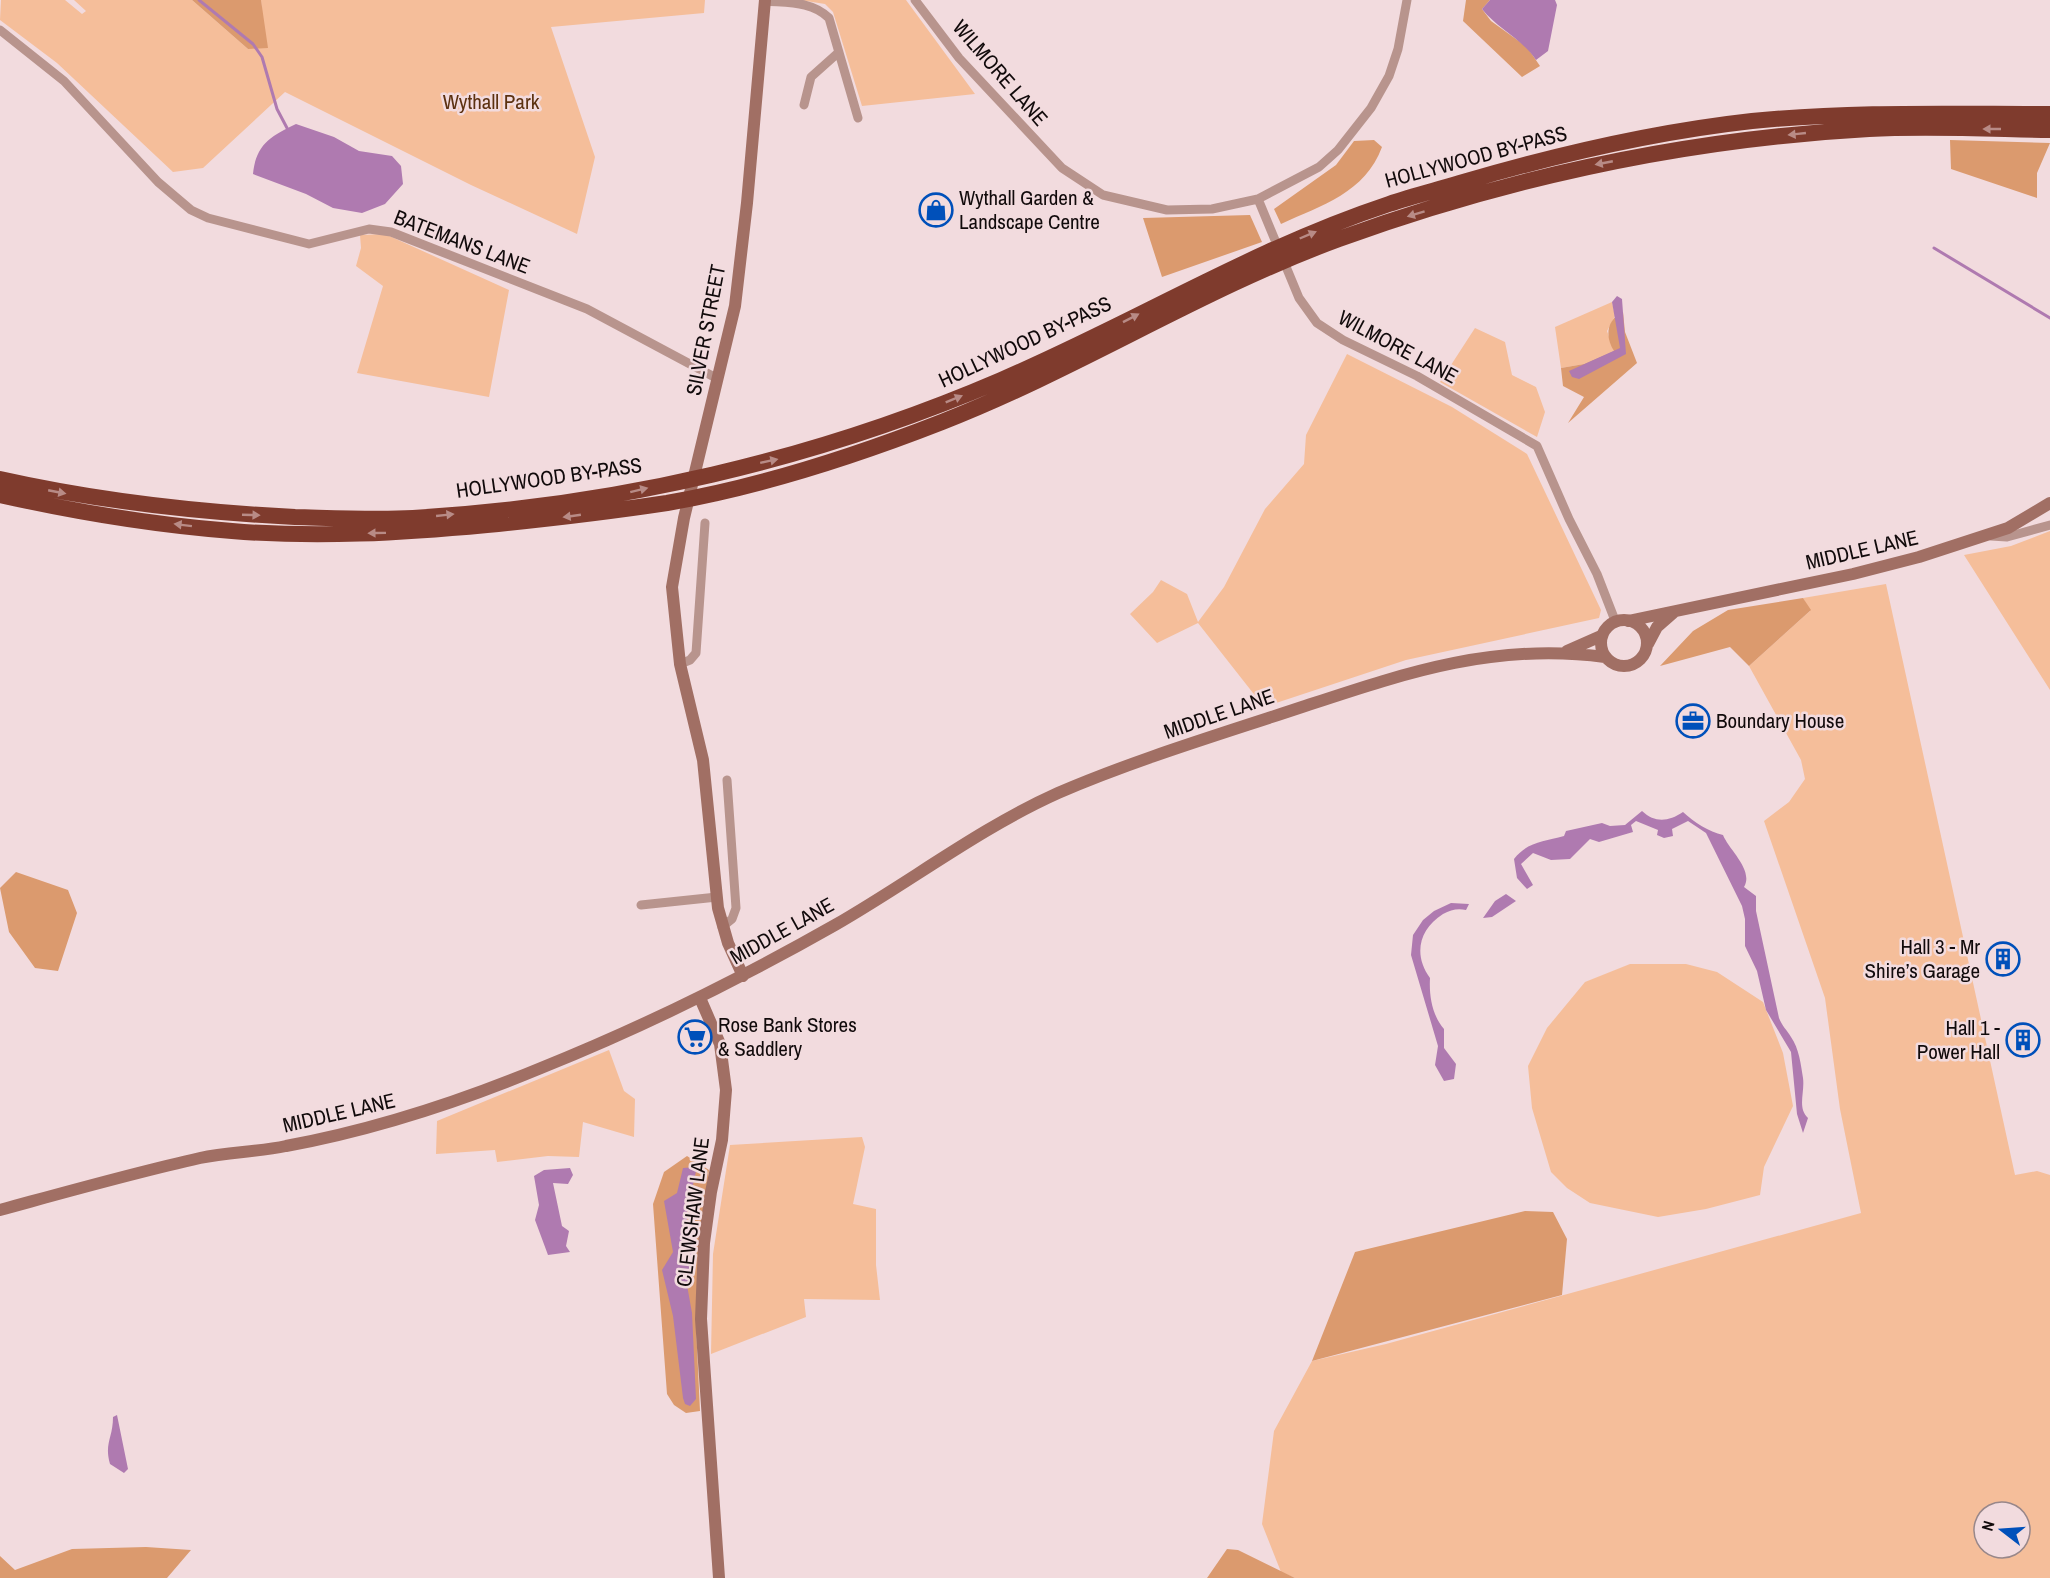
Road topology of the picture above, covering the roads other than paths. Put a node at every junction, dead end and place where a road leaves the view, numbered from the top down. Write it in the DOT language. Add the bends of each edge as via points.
graph roads {
  1 [pos="765,0"];
  2 [pos="915,0"];
  3 [pos="1407,0"];
  4 [pos="0,30"];
  5 [pos="839,52"];
  6 [pos="804,105"];
  7 [pos="2050,114"];
  8 [pos="858,118"];
  9 [pos="2050,130"];
  10 [pos="1258,200"];
  11 [pos="718,380"];
  12 [pos="0,479"];
  13 [pos="0,495"];
  14 [pos="2050,503"];
  15 [pos="705,523"];
  16 [pos="2050,525"];
  17 [pos="1990,536"];
  18 [pos="1674,612"];
  19 [pos="1622,622"];
  20 [pos="1601,636"];
  21 [pos="1648,644"];
  22 [pos="1566,652"];
  23 [pos="1605,657"];
  24 [pos="680,664"];
  25 [pos="727,780"];
  26 [pos="717,897"];
  27 [pos="641,905"];
  28 [pos="722,927"];
  29 [pos="743,976"];
  30 [pos="700,998"];
  31 [pos="0,1210"];
  32 [pos="719,1578"];
  1 -- 5 [label="street" via="820,9 829,18"];
  1 -- 11 [label="street, SILVER STREET" via="737,283"];
  2 -- 10 [label="street, WILMORE LANE" via="959,58 1062,168 1103,195 1167,210 1212,209"];
  3 -- 10 [label="street" via="1398,50 1371,108 1338,150 1319,167"];
  4 -- 11 [label="street, BATEMANS LANE" via="64,81 158,182 191,210 309,244 350,232 391,231 587,309"];
  5 -- 6 [label="street" via="811,77"];
  5 -- 8 [label="street"];
  12 -- 7 [label="highway, HOLLYWOOD BY-PASS, one-way" via="62,493 234,514 410,518 610,496 829,445 939,406 1006,378 1201,282 1332,225 1390,203 1518,166 1667,134 1752,122 1946,111"];
  9 -- 13 [label="highway, HOLLYWOOD BY-PASS, one-way" via="1875,129 1802,134 1679,148 1557,173 1396,220 1274,265 943,422 830,462 671,502 552,519 322,534 232,531 144,521"];
  10 -- 19 [label="street, WILMORE LANE" via="1299,298 1317,322 1537,446"];
  11 -- 24 [label="street, SILVER STREET" via="684,518 672,587"];
  14 -- 17 [label="street, MIDDLE LANE"];
  15 -- 24 [label="street" via="696,653"];
  16 -- 17 [label="street" via="2007,537"];
  17 -- 18 [label="street, MIDDLE LANE" via="1853,574"];
  18 -- 19 [label="street, MIDDLE LANE"];
  18 -- 21 [label="street, MIDDLE LANE" via="1657,627"];
  19 -- 20 [label="street, MIDDLE LANE" via="1605,629"];
  19 -- 21 [label="street" via="1640,626"];
  20 -- 22 [label="street, MIDDLE LANE"];
  20 -- 23 [label="street" via="1600,649"];
  21 -- 23 [label="street, MIDDLE LANE" via="1645,656 1626,666"];
  22 -- 23 [label="street, MIDDLE LANE"];
  22 -- 29 [label="street, MIDDLE LANE" via="1491,655 1400,675 1067,790 1022,812"];
  24 -- 26 [label="street, SILVER STREET" via="703,760"];
  25 -- 28 [label="street" via="736,908 732,919"];
  26 -- 27 [label="street"];
  26 -- 28 [label="street, SILVER STREET"];
  28 -- 29 [label="street, SILVER STREET"];
  29 -- 30 [label="street, MIDDLE LANE"];
  30 -- 31 [label="street, MIDDLE LANE" via="541,1068 422,1113 285,1146 205,1157"];
  30 -- 32 [label="street, CLEWSHAW LANE" via="720,1044 726,1090 722,1140 704,1243 700,1319"];
}
